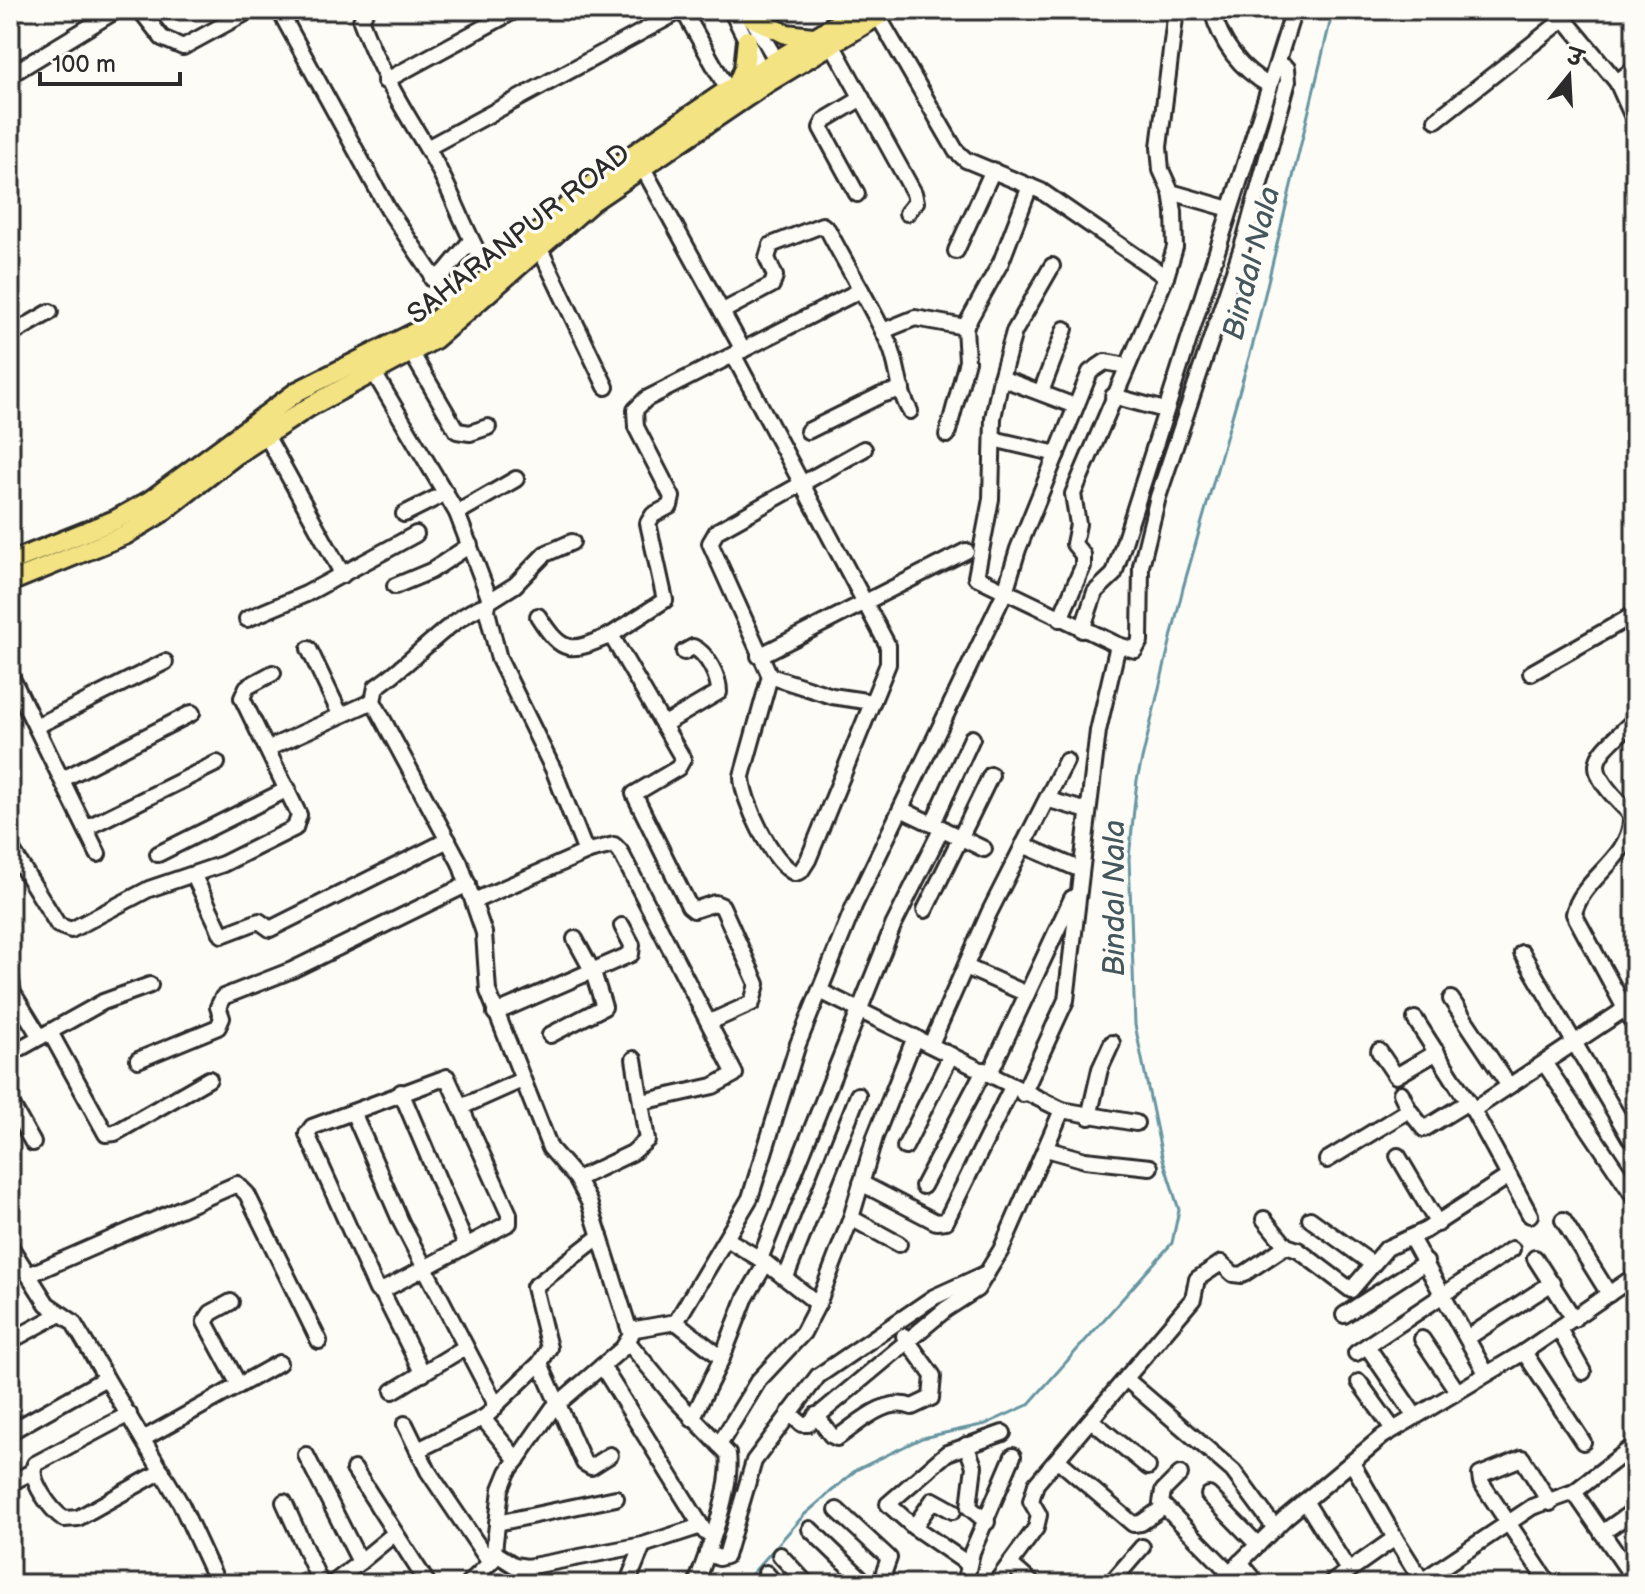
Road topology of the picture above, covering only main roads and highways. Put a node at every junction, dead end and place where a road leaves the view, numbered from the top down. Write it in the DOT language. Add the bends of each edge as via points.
graph roads {
  1 [pos="875,12"];
  2 [pos="749,13"];
  3 [pos="813,37"];
  4 [pos="747,40"];
  5 [pos="772,72"];
  6 [pos="732,88"];
  7 [pos="588,196"];
  8 [pos="10,562"];
  9 [pos="10,582"];
  1 -- 3 [label="main road, SAHARANPUR ROAD"];
  1 -- 5 [label="main road, SAHARANPUR ROAD" via="833,46"];
  2 -- 3 [label="main road" via="786,34"];
  3 -- 5 [label="main road, SAHARANPUR ROAD"];
  4 -- 6 [label="main road" via="747,55"];
  5 -- 6 [label="main road, SAHARANPUR ROAD"];
  5 -- 7 [label="main road, SAHARANPUR ROAD" via="643,168"];
  6 -- 7 [label="main road, SAHARANPUR ROAD"];
  7 -- 8 [label="main road, SAHARANPUR ROAD" via="428,326 298,391 151,500"];
  7 -- 9 [label="main road, SAHARANPUR ROAD" via="540,249 463,319 266,435 125,535"];
}
